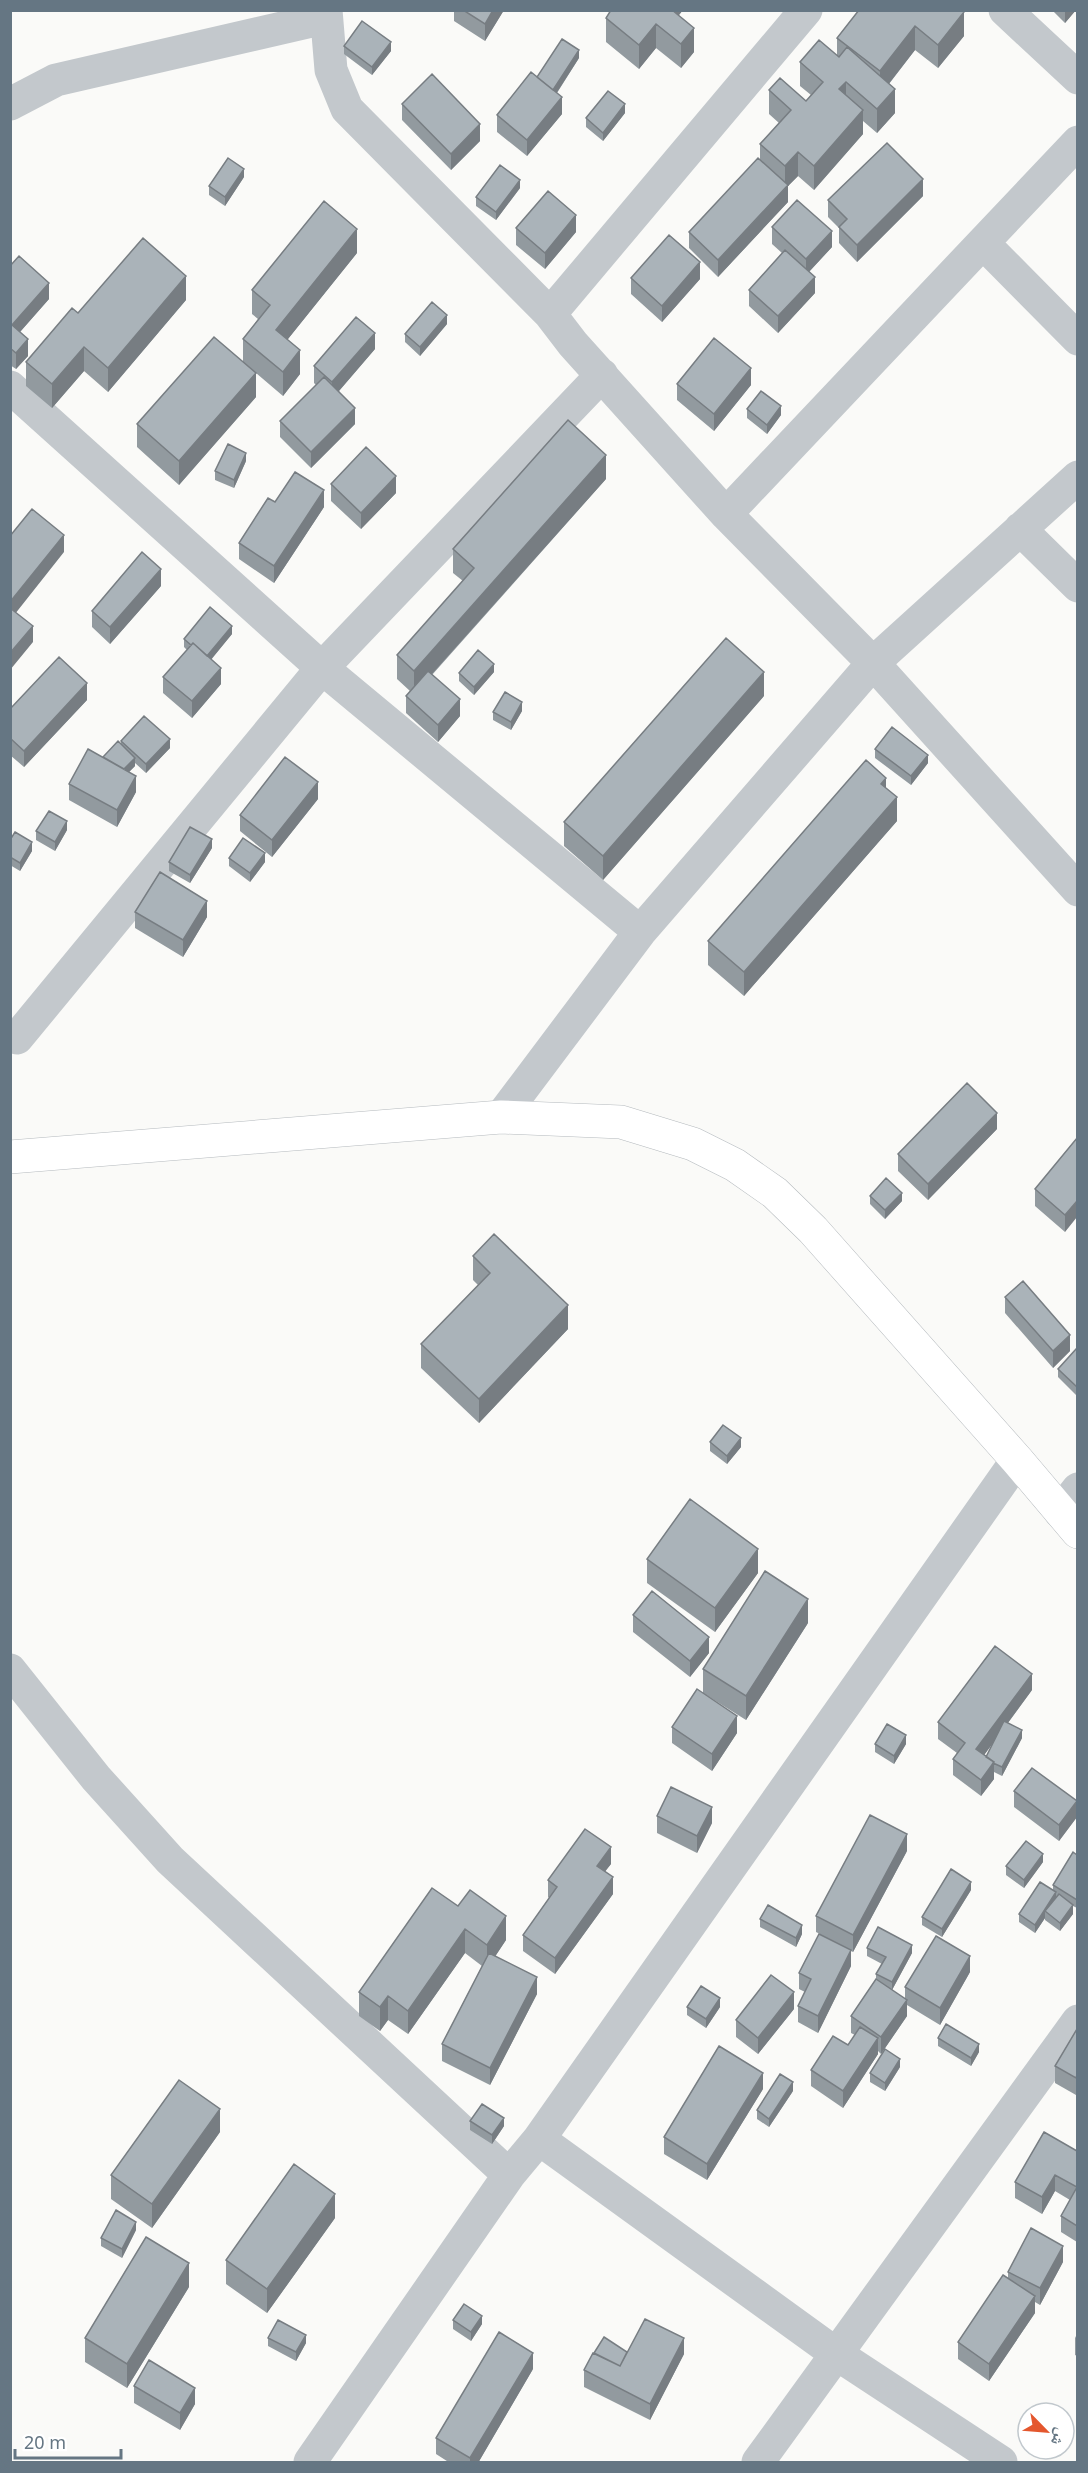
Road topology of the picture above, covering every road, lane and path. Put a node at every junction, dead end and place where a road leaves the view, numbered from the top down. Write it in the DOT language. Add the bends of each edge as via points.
graph roads {
  1 [pos="806,10"];
  2 [pos="1005,10"];
  3 [pos="326,14"];
  4 [pos="1077,78"];
  5 [pos="10,104"];
  6 [pos="1077,142"];
  7 [pos="983,243"];
  8 [pos="550,314"];
  9 [pos="1077,339"];
  10 [pos="602,375"];
  11 [pos="10,387"];
  12 [pos="1077,477"];
  13 [pos="726,514"];
  14 [pos="1020,529"];
  15 [pos="1077,586"];
  16 [pos="873,663"];
  17 [pos="322,668"];
  18 [pos="1077,890"];
  19 [pos="640,933"];
  20 [pos="17,1038"];
  21 [pos="501,1117"];
  22 [pos="10,1157"];
  23 [pos="1017,1460"];
  24 [pos="1072,1511"];
  25 [pos="10,1670"];
  26 [pos="1077,2021"];
  27 [pos="539,2139"];
  28 [pos="509,2175"];
  29 [pos="835,2353"];
  30 [pos="310,2463"];
  31 [pos="758,2463"];
  32 [pos="1001,2463"];
  1 -- 8 [label="street"];
  2 -- 4 [label="street"];
  3 -- 5 [label="street" via="56,80"];
  3 -- 8 [label="street" via="331,70 347,109"];
  6 -- 7 [label="street"];
  7 -- 9 [label="street"];
  7 -- 13 [label="street"];
  8 -- 10 [label="street"];
  10 -- 13 [label="street"];
  10 -- 17 [label="street"];
  11 -- 17 [label="street"];
  12 -- 14 [label="street"];
  13 -- 16 [label="street"];
  14 -- 15 [label="street"];
  14 -- 16 [label="street"];
  16 -- 18 [label="street"];
  16 -- 19 [label="street"];
  17 -- 19 [label="street"];
  17 -- 20 [label="street"];
  19 -- 21 [label="street"];
  21 -- 22 [label="main road"];
  21 -- 23 [label="main road" via="621,1122 693,1144 735,1165 775,1193 813,1230"];
  23 -- 24 [label="main road"];
  23 -- 27 [label="street"];
  25 -- 28 [label="street" via="96,1778 170,1860"];
  26 -- 29 [label="street"];
  27 -- 28 [label="street"];
  27 -- 29 [label="street"];
  28 -- 30 [label="street"];
  29 -- 31 [label="street"];
  29 -- 32 [label="street"];
}
